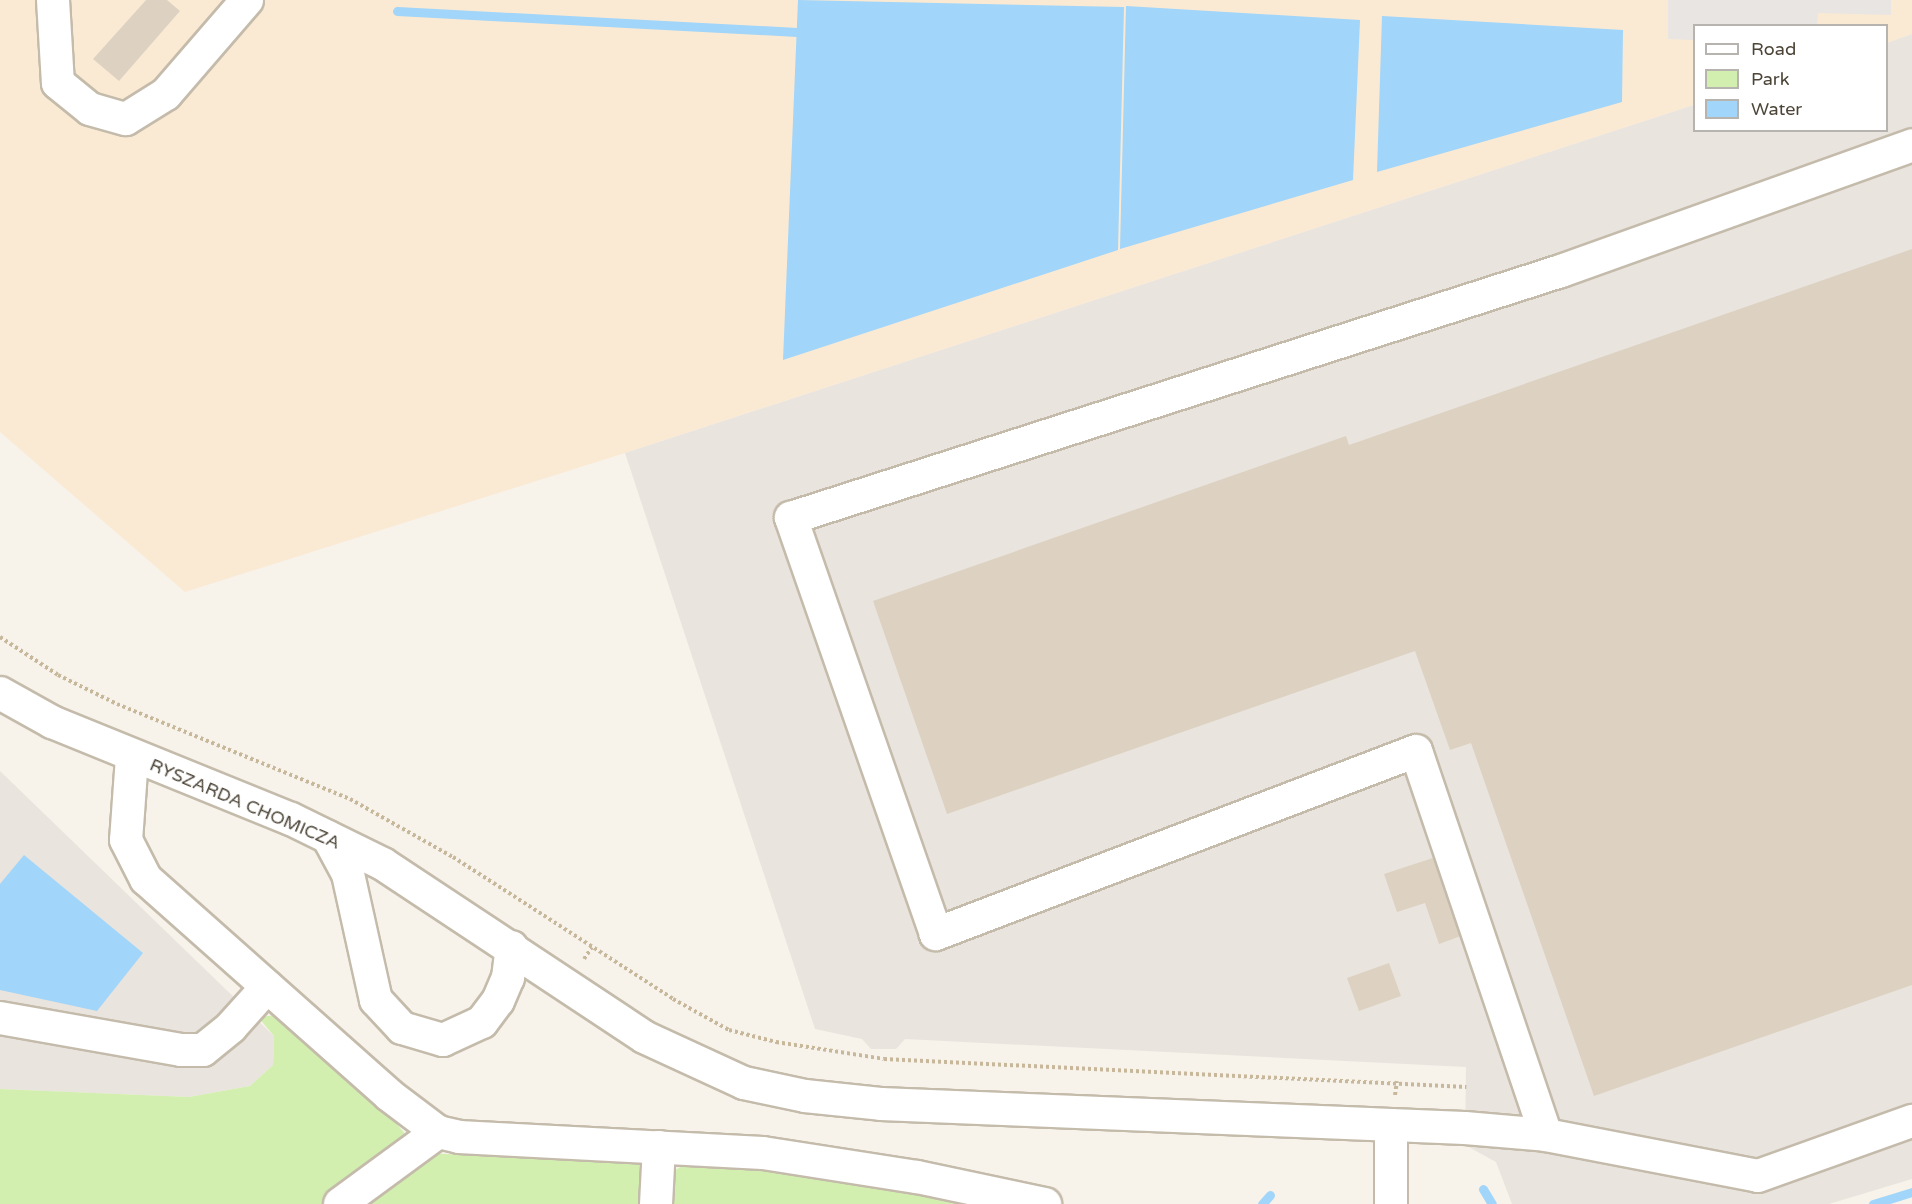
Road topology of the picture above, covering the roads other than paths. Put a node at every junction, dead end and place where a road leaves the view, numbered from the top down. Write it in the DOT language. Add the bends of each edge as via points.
graph roads {
  1 [pos="53,0"];
  2 [pos="237,3"];
  3 [pos="1912,145"];
  4 [pos="0,693"];
  5 [pos="132,757"];
  6 [pos="328,837"];
  7 [pos="512,947"];
  8 [pos="267,987"];
  9 [pos="0,1018"];
  10 [pos="1912,1121"];
  11 [pos="1391,1125"];
  12 [pos="438,1132"];
  13 [pos="1546,1135"];
  14 [pos="659,1147"];
  15 [pos="340,1204"];
  16 [pos="656,1204"];
  17 [pos="1045,1204"];
  18 [pos="1391,1204"];
  1 -- 2 [label="street" via="58,83 90,109 126,119 166,94"];
  3 -- 13 [label="street" via="1561,272 791,518 936,934 1416,751"];
  4 -- 5 [label="street, RYSZARDA CHOMICZA" via="52,722"];
  5 -- 6 [label="street, RYSZARDA CHOMICZA"];
  5 -- 8 [label="street" via="126,840 146,879"];
  6 -- 7 [label="street, RYSZARDA CHOMICZA" via="383,864"];
  6 -- 7 [label="street" via="348,874 376,1000 402,1028 443,1040 482,1022 498,1001 508,978"];
  7 -- 11 [label="street, RYSZARDA CHOMICZA" via="653,1042 744,1083 805,1096 881,1104"];
  8 -- 9 [label="street" via="231,1027 203,1050 181,1050"];
  8 -- 12 [label="street" via="389,1095"];
  10 -- 13 [label="street, RYSZARDA CHOMICZA" via="1758,1176"];
  11 -- 13 [label="street, RYSZARDA CHOMICZA"];
  11 -- 18 [label="street"];
  12 -- 14 [label="street" via="459,1137"];
  12 -- 15 [label="street"];
  14 -- 16 [label="street"];
  14 -- 17 [label="street" via="774,1155 917,1177"];
}
